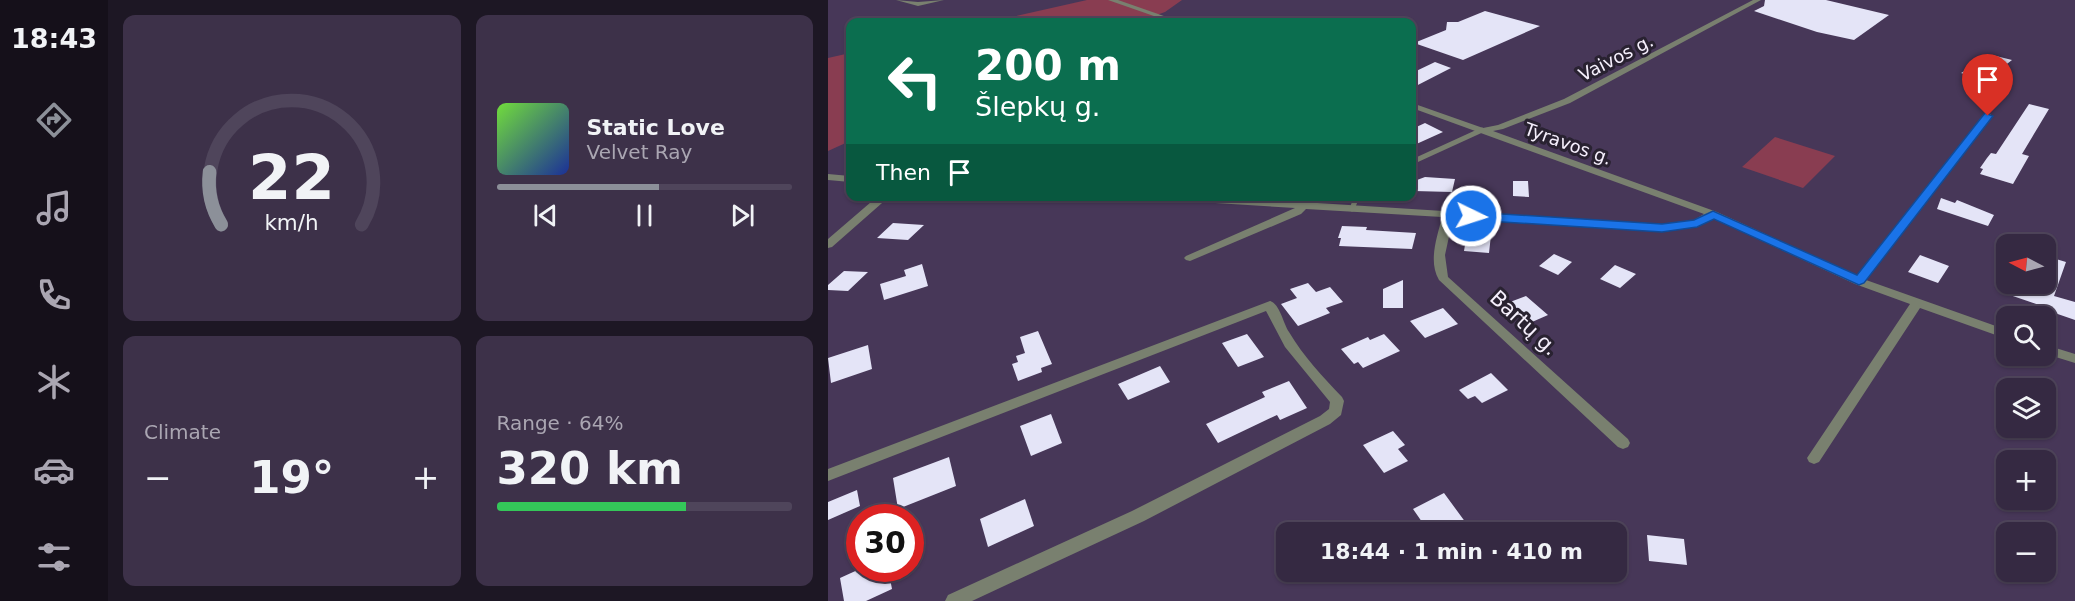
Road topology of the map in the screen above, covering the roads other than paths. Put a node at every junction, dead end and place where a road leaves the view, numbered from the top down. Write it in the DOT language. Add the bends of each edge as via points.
graph roads {
  1 [pos="899,0"];
  2 [pos="941,0"];
  3 [pos="1111,0"];
  4 [pos="1758,0"];
  5 [pos="1165,18"];
  6 [pos="1416,106"];
  7 [pos="1988,116"];
  8 [pos="1482,130"];
  9 [pos="1416,160"];
  10 [pos="828,177"];
  11 [pos="846,179"];
  12 [pos="879,201"];
  13 [pos="1226,201"];
  14 [pos="1355,201"];
  15 [pos="1303,206"];
  16 [pos="1352,208"];
  17 [pos="1448,214"];
  18 [pos="1713,214"];
  19 [pos="828,245"];
  20 [pos="1190,258"];
  21 [pos="1859,280"];
  22 [pos="1917,303"];
  23 [pos="1996,331"];
  24 [pos="2056,352"];
  25 [pos="2075,359"];
  26 [pos="1623,443"];
  27 [pos="1814,458"];
  28 [pos="828,475"];
  29 [pos="954,601"];
  1 -- 2 [label="street" via="918,4"];
  3 -- 5 [label="street"];
  4 -- 8 [label="street, Vaivos g." via="1567,100 1500,127"];
  6 -- 8 [label="street, Tyravos g."];
  7 -- 21 [label="street"];
  8 -- 9 [label="lane"];
  8 -- 18 [label="street, Tyravos g."];
  10 -- 11 [label="street"];
  12 -- 19 [label="street"];
  13 -- 15 [label="street"];
  14 -- 16 [label="lane"];
  15 -- 16 [label="street"];
  15 -- 20 [label="street"];
  16 -- 17 [label="street"];
  17 -- 18 [label="street" via="1662,228 1697,223"];
  17 -- 26 [label="street, Bartų g." via="1439,260 1443,278"];
  18 -- 21 [label="street, Tyravos g."];
  21 -- 22 [label="street, Tyravos g."];
  22 -- 23 [label="street, Tyravos g."];
  22 -- 27 [label="street"];
  24 -- 25 [label="street"];
  28 -- 29 [label="street" via="1270,305 1297,355 1337,401 1336,411 1138,516"];
}
